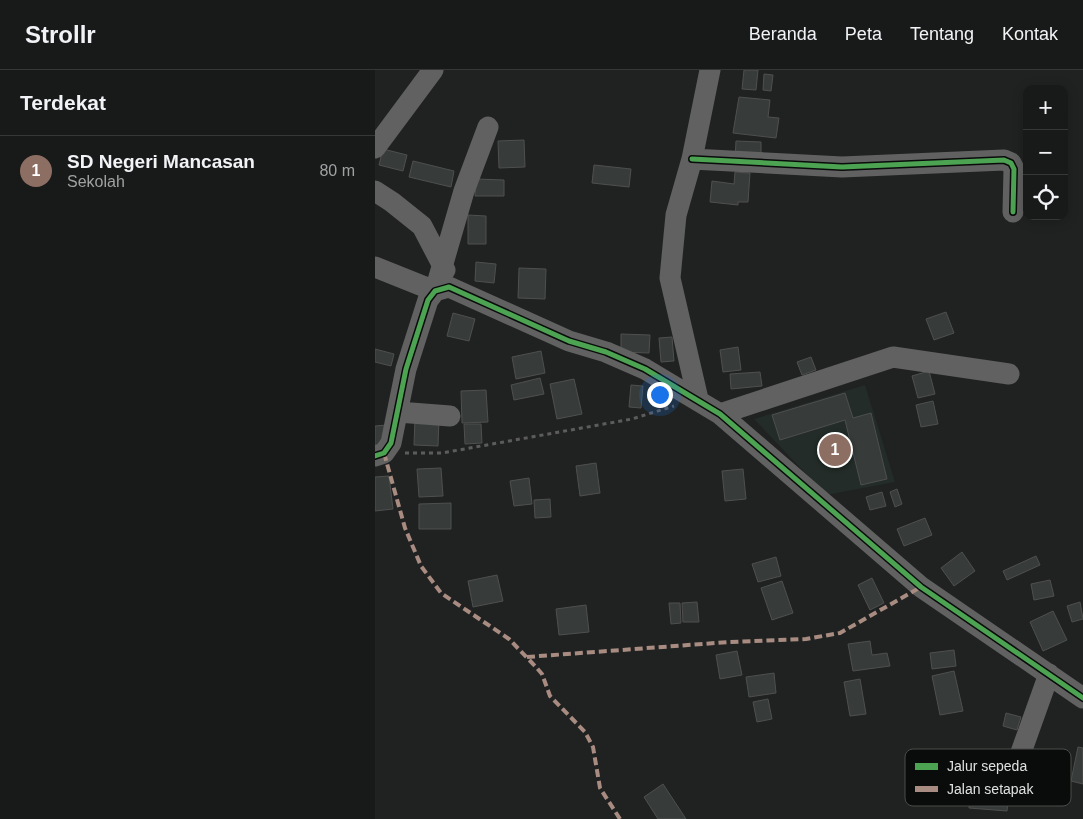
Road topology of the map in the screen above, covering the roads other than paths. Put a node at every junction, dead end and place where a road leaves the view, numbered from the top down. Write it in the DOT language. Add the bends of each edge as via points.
graph roads {
  1 [pos="433,70"];
  2 [pos="710,70"];
  3 [pos="488,128"];
  4 [pos="375,148"];
  5 [pos="692,159"];
  6 [pos="375,191"];
  7 [pos="1013,212"];
  8 [pos="441,264"];
  9 [pos="375,267"];
  10 [pos="457,290"];
  11 [pos="435,291"];
  12 [pos="1009,374"];
  13 [pos="698,399"];
  14 [pos="398,412"];
  15 [pos="720,414"];
  16 [pos="449,416"];
  17 [pos="380,454"];
  18 [pos="1049,674"];
  19 [pos="1083,698"];
  20 [pos="1022,749"];
  1 -- 4 [label="street"];
  2 -- 5 [label="street"];
  3 -- 8 [label="street"];
  5 -- 7 [label="street" via="842,168 1004,160 1014,169"];
  5 -- 13 [label="street" via="676,215 670,278"];
  6 -- 8 [label="street" via="422,226"];
  8 -- 10 [label="street"];
  8 -- 11 [label="street"];
  9 -- 11 [label="street"];
  10 -- 11 [label="street" via="449,287"];
  10 -- 13 [label="street" via="569,341 645,368"];
  11 -- 14 [label="street" via="428,300 413,344"];
  12 -- 15 [label="street" via="893,357"];
  13 -- 15 [label="street"];
  14 -- 16 [label="street"];
  14 -- 17 [label="street" via="395,432"];
  15 -- 18 [label="street" via="921,587"];
  18 -- 19 [label="street"];
  18 -- 20 [label="street"];
}
